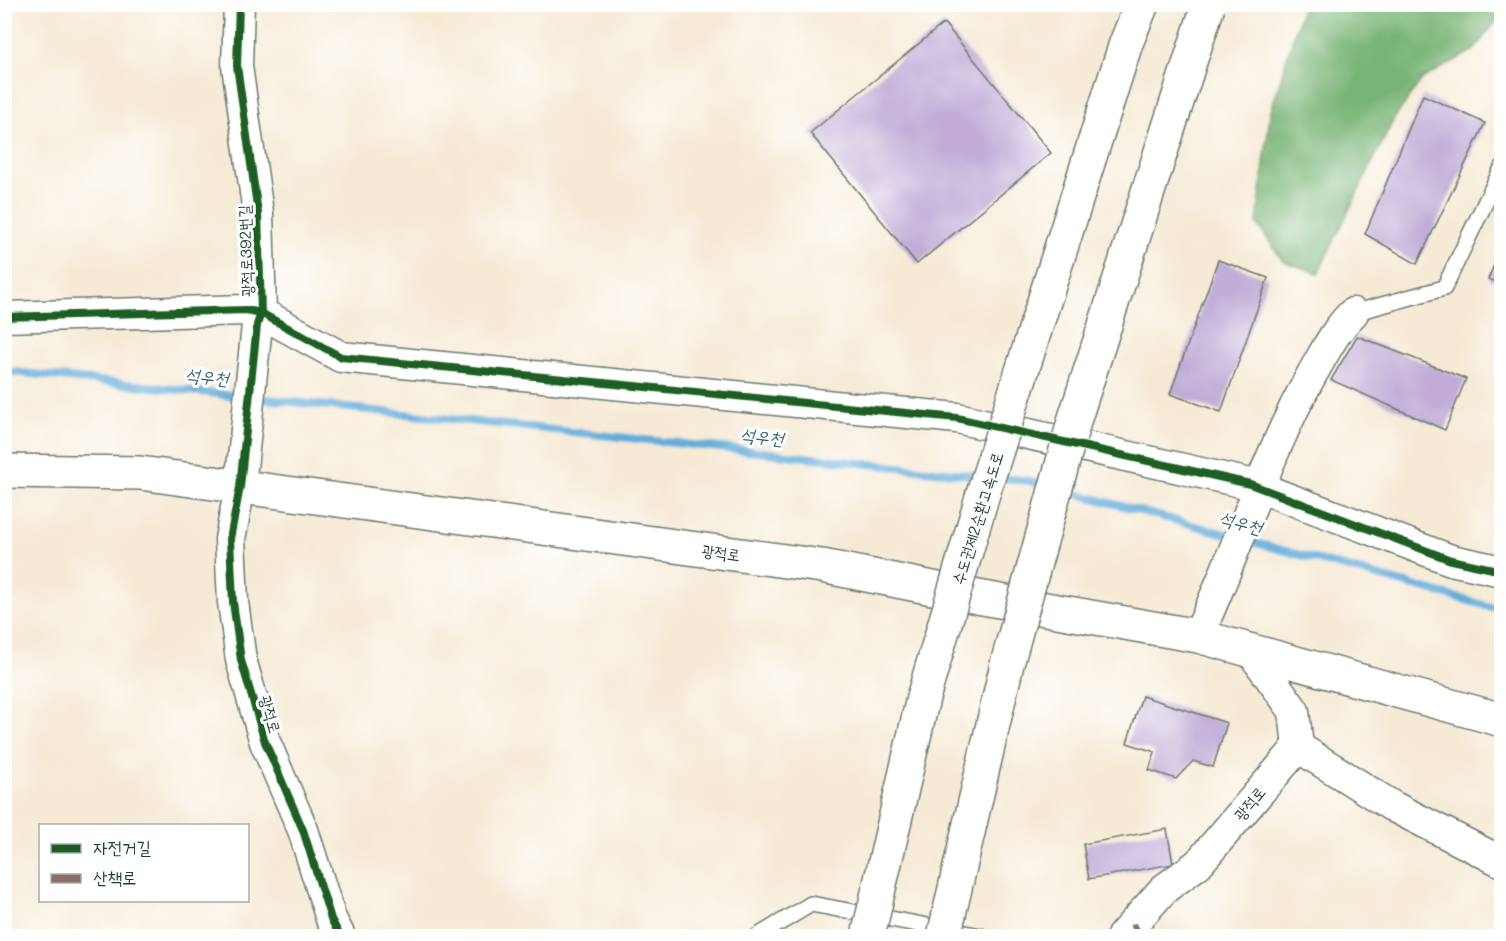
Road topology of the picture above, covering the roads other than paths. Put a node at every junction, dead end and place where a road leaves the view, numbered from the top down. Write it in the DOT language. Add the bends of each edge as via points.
graph roads {
  1 [pos="239,4"];
  2 [pos="1142,4"];
  3 [pos="1208,6"];
  4 [pos="1502,168"];
  5 [pos="1353,313"];
  6 [pos="4,317"];
  7 [pos="259,319"];
  8 [pos="4,471"];
  9 [pos="240,487"];
  10 [pos="1260,488"];
  11 [pos="1502,571"];
  12 [pos="1198,636"];
  13 [pos="1251,651"];
  14 [pos="1502,720"];
  15 [pos="1298,747"];
  16 [pos="1502,862"];
  17 [pos="340,936"];
  18 [pos="758,936"];
  19 [pos="868,936"];
  20 [pos="944,936"];
  21 [pos="981,936"];
  22 [pos="1122,936"];
  1 -- 7 [label="street, 광적로392번길" via="237,66 258,213"];
  2 -- 19 [label="main road, 수도권제2순환고속도로, bridge" via="1126,43 982,497 924,698"];
  3 -- 20 [label="main road, bridge" via="1075,418 1007,664"];
  4 -- 5 [label="lane" via="1444,288"];
  5 -- 10 [label="street" via="1339,326 1293,408"];
  6 -- 7 [label="street, 광적로392번길" via="246,310"];
  7 -- 9 [label="street"];
  7 -- 10 [label="street" via="341,357 957,418"];
  8 -- 9 [label="main road, 광적로" via="140,473"];
  9 -- 12 [label="main road, 광적로" via="822,566"];
  9 -- 17 [label="street, 광적로" via="230,539 241,660 265,742 303,830"];
  10 -- 11 [label="street" via="1451,560"];
  10 -- 12 [label="street"];
  12 -- 13 [label="main road, 광적로"];
  13 -- 14 [label="main road, 광적로"];
  13 -- 15 [label="street" via="1294,711"];
  15 -- 16 [label="street" via="1392,806"];
  15 -- 22 [label="street, 광적로" via="1198,864 1164,889"];
  18 -- 21 [label="lane" via="811,904"];
}
